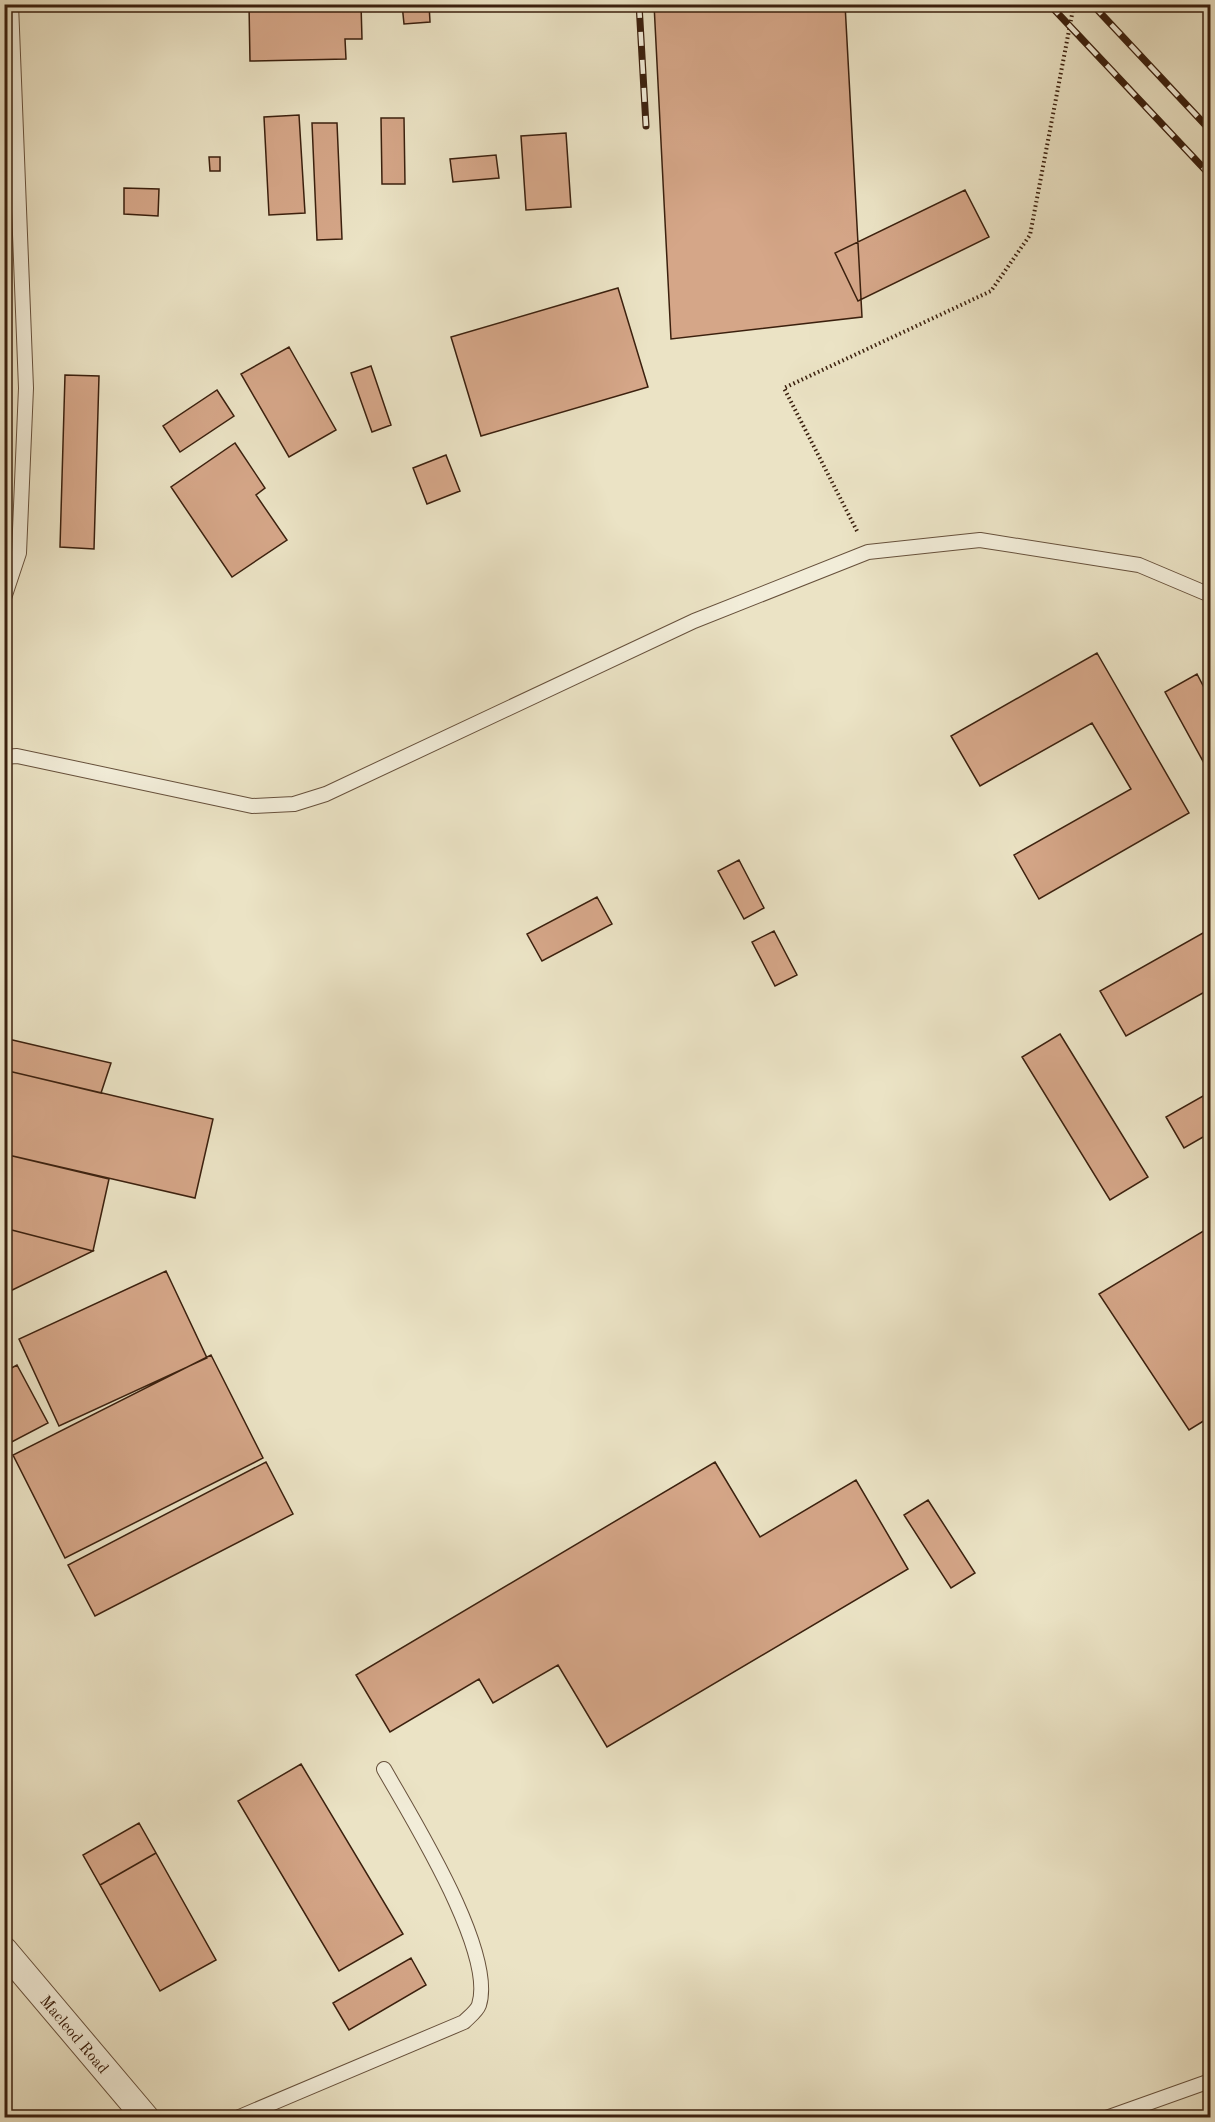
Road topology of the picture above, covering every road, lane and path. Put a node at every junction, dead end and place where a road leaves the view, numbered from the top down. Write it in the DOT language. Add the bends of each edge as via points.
graph roads {
  1 [pos="11,4"];
  2 [pos="1074,4"];
  3 [pos="868,552"];
  4 [pos="1210,595"];
  5 [pos="4,598"];
  6 [pos="4,757"];
  7 [pos="384,1769"];
  8 [pos="4,1950"];
  9 [pos="1210,2081"];
  10 [pos="146,2118"];
  11 [pos="237,2118"];
  12 [pos="1106,2118"];
  1 -- 5 [label="lane" via="26,388 19,553"];
  2 -- 3 [label="path" via="1030,234 991,291 784,388"];
  3 -- 4 [label="lane" via="980,540 1139,564"];
  3 -- 6 [label="lane" via="694,621 326,794 294,804 252,806 17,756"];
  7 -- 11 [label="lane" via="450,1884 477,1958 479,2006 464,2022"];
  8 -- 10 [label="street, Macleod Road"];
  9 -- 12 [label="lane"];
}
